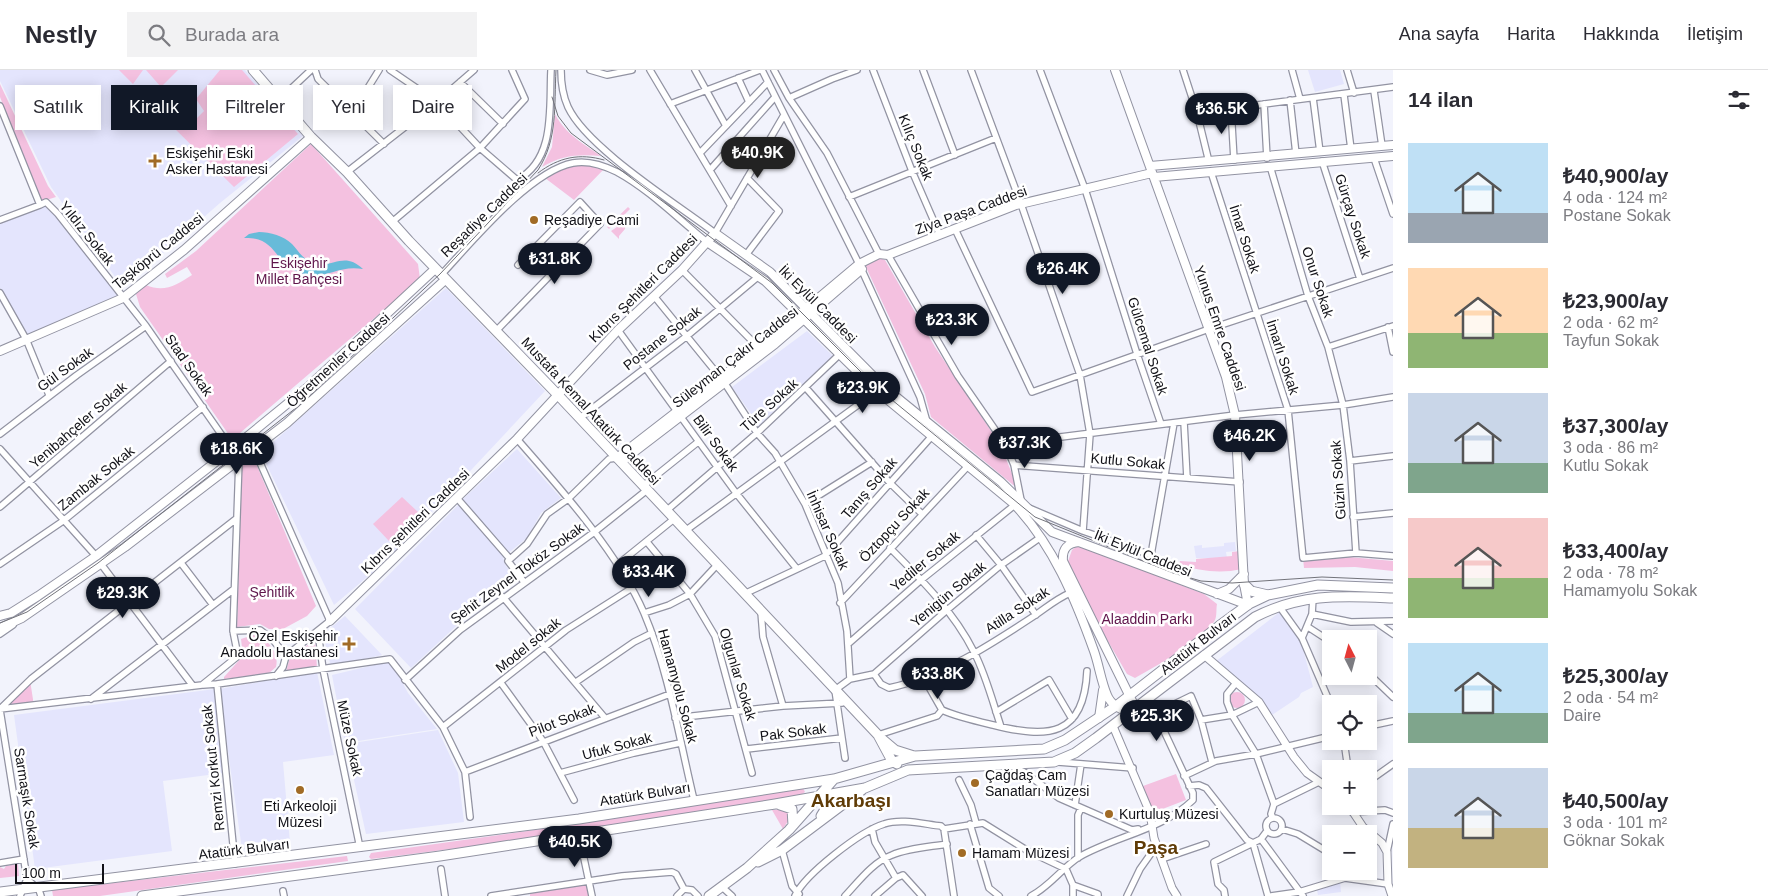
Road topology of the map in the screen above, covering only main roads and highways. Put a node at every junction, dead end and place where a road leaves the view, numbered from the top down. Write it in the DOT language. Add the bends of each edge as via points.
graph roads {
  1 [pos="253,70"];
  2 [pos="1115,70"];
  3 [pos="311,137"];
  4 [pos="1393,146"];
  5 [pos="1393,156"];
  6 [pos="1152,172"];
  7 [pos="715,233"];
  8 [pos="707,242"];
  9 [pos="860,267"];
  10 [pos="441,275"];
  11 [pos="802,310"];
  12 [pos="808,317"];
  13 [pos="0,351"];
  14 [pos="722,379"];
  15 [pos="558,395"];
  16 [pos="517,439"];
  17 [pos="619,460"];
  18 [pos="1018,502"];
  19 [pos="1084,542"];
  20 [pos="1244,574"];
  21 [pos="1244,584"];
  22 [pos="1393,588"];
  23 [pos="1217,594"];
  24 [pos="1268,595"];
  25 [pos="1393,598"];
  26 [pos="1250,610"];
  27 [pos="0,616"];
  28 [pos="330,621"];
  29 [pos="0,628"];
  30 [pos="1104,683"];
  31 [pos="1129,696"];
  32 [pos="1116,706"];
  33 [pos="1133,711"];
  34 [pos="1099,718"];
  35 [pos="878,735"];
  36 [pos="915,756"];
  37 [pos="892,762"];
  38 [pos="872,768"];
  39 [pos="908,770"];
  40 [pos="834,779"];
  41 [pos="814,782"];
  42 [pos="802,784"];
  43 [pos="865,788"];
  44 [pos="826,792"];
  45 [pos="816,797"];
  46 [pos="805,799"];
  47 [pos="775,804"];
  48 [pos="816,823"];
  49 [pos="793,825"];
  50 [pos="747,868"];
  51 [pos="0,892"];
  52 [pos="20,892"];
  53 [pos="182,893"];
  54 [pos="142,896"];
  55 [pos="709,896"];
  1 -- 3 [label="main road, Mustafa Kemal Atatürk Caddesi"];
  2 -- 6 [label="main road, Yunus Emre Caddesi"];
  3 -- 10 [label="main road, Mustafa Kemal Atatürk Caddesi"];
  3 -- 13 [label="main road, Taşköprü Caddesi" via="184,250 122,298"];
  4 -- 6 [label="main road, Ziya Paşa Caddesi" via="1209,162"];
  5 -- 6 [label="main road, Ziya Paşa Caddesi" via="1211,172"];
  6 -- 9 [label="main road, Ziya Paşa Caddesi" via="1021,204 883,254"];
  6 -- 20 [label="main road, Yunus Emre Caddesi" via="1226,377 1235,415"];
  7 -- 8 [label="main road, Kıbrıs Şehitleri Caddesi"];
  7 -- 11 [label="main road, İki Eylül Caddesi" via="770,272"];
  8 -- 11 [label="main road, İki Eylül Caddesi" via="759,276"];
  8 -- 15 [label="main road, Kıbrıs Şehitleri Caddesi"];
  9 -- 11 [label="main road, Süleyman Çakır Caddesi"];
  9 -- 12 [label="main road, Süleyman Çakır Caddesi"];
  10 -- 15 [label="main road, Mustafa Kemal Atatürk Caddesi"];
  10 -- 27 [label="main road, Öğretmenler Caddesi" via="232,449 96,556 11,613"];
  10 -- 29 [label="main road, Öğretmenler Caddesi" via="287,423 101,564 22,618"];
  11 -- 12 [label="main road, İki Eylül Caddesi"];
  11 -- 14 [label="main road, Süleyman Çakır Caddesi"];
  12 -- 14 [label="main road, Süleyman Çakır Caddesi"];
  12 -- 18 [label="main road, İki Eylül Caddesi" via="884,387 973,459"];
  12 -- 18 [label="main road, İki Eylül Caddesi" via="877,391 968,466"];
  14 -- 17 [label="main road, Süleyman Çakır Caddesi"];
  15 -- 16 [label="main road, Kıbrıs Şehitleri Caddesi"];
  15 -- 17 [label="main road, Mustafa Kemal Atatürk Caddesi"];
  16 -- 28 [label="main road, Kıbrıs şehitleri Caddesi"];
  17 -- 35 [label="main road, Mustafa Kemal Atatürk Caddesi" via="835,690 842,703"];
  18 -- 19 [label="main road, İki Eylül Caddesi" via="1028,507 1052,532"];
  18 -- 30 [label="main road, İki Eylül Caddesi" via="1053,554 1093,648"];
  19 -- 23 [label="main road, İki Eylül Caddesi"];
  19 -- 31 [label="main road" via="1069,544 1064,549 1063,561"];
  20 -- 21 [label="main road, Yunus Emre Caddesi"];
  20 -- 23 [label="main road" via="1229,589"];
  21 -- 24 [label="main road" via="1251,591"];
  21 -- 26 [label="main road, Yunus Emre Caddesi"];
  22 -- 24 [label="main road" via="1318,585"];
  23 -- 26 [label="main road, İki Eylül Caddesi"];
  24 -- 26 [label="main road"];
  25 -- 26 [label="main road" via="1314,598"];
  26 -- 31 [label="main road, Atatürk Bulvarı"];
  26 -- 33 [label="main road, Atatürk Bulvarı" via="1222,642"];
  30 -- 32 [label="main road, İki Eylül Caddesi" via="1107,696"];
  30 -- 34 [label="main road"];
  31 -- 32 [label="main road, Atatürk Bulvarı"];
  31 -- 33 [label="main road"];
  32 -- 33 [label="main road"];
  32 -- 34 [label="main road, Atatürk Bulvarı"];
  33 -- 39 [label="main road, Atatürk Bulvarı" via="1075,753 1054,762"];
  34 -- 36 [label="main road, Atatürk Bulvarı" via="1044,749"];
  35 -- 36 [label="main road" via="895,750"];
  35 -- 37 [label="main road, Mustafa Kemal Atatürk Caddesi"];
  35 -- 38 [label="main road" via="882,754"];
  36 -- 37 [label="main road, Atatürk Bulvarı"];
  37 -- 38 [label="main road, Atatürk Bulvarı"];
  37 -- 39 [label="main road"];
  38 -- 40 [label="main road, Atatürk Bulvarı"];
  39 -- 43 [label="main road, Atatürk Bulvarı"];
  40 -- 41 [label="main road, Atatürk Bulvarı"];
  40 -- 44 [label="main road"];
  41 -- 42 [label="main road, Atatürk Bulvarı"];
  41 -- 44 [label="main road"];
  42 -- 46 [label="main road" via="810,790"];
  42 -- 52 [label="main road, Atatürk Bulvarı" via="579,819 36,887"];
  43 -- 44 [label="main road, Atatürk Bulvarı"];
  43 -- 48 [label="main road"];
  44 -- 45 [label="main road"];
  44 -- 48 [label="main road" via="827,807"];
  45 -- 46 [label="main road"];
  45 -- 49 [label="main road"];
  46 -- 47 [label="main road"];
  47 -- 49 [label="main road" via="792,810"];
  47 -- 53 [label="main road"];
  48 -- 50 [label="main road" via="782,850"];
  49 -- 50 [label="main road"];
  50 -- 55 [label="main road"];
  51 -- 52 [label="main road, Atatürk Bulvarı"];
  53 -- 54 [label="main road"];
}
